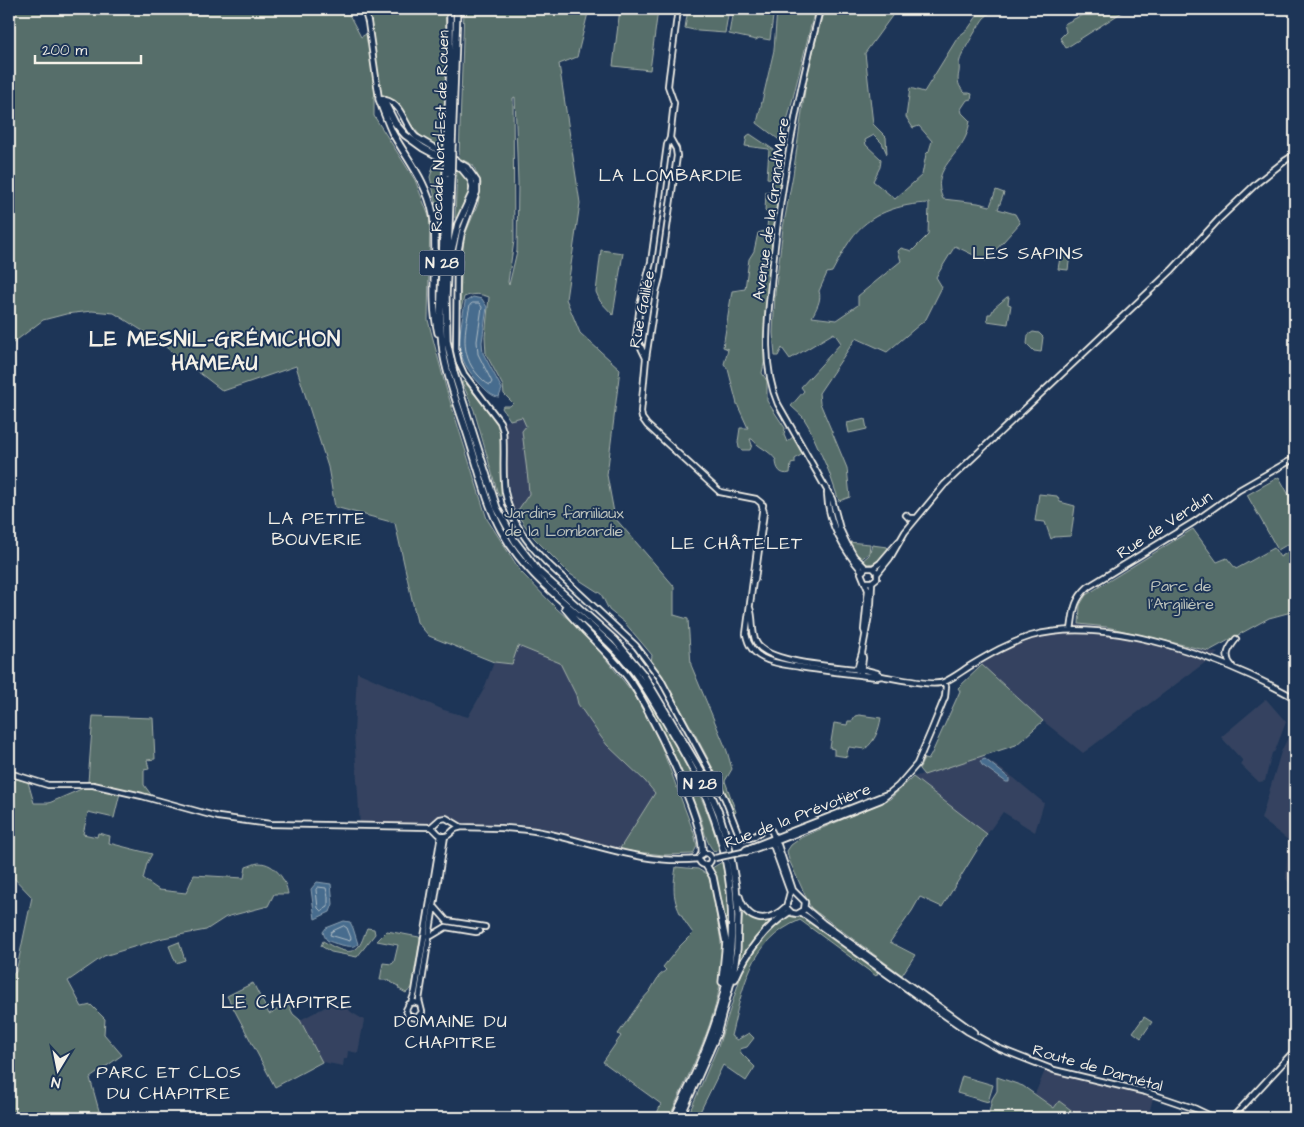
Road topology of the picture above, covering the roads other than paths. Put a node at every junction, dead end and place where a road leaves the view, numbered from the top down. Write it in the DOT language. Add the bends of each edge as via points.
graph roads {
  1 [pos="364,9"];
  2 [pos="450,9"];
  3 [pos="457,9"];
  4 [pos="678,9"];
  5 [pos="820,9"];
  6 [pos="381,99"];
  7 [pos="670,138"];
  8 [pos="450,143"];
  9 [pos="1295,154"];
  10 [pos="448,175"];
  11 [pos="447,275"];
  12 [pos="443,352"];
  13 [pos="646,358"];
  14 [pos="1295,458"];
  15 [pos="906,515"];
  16 [pos="916,518"];
  17 [pos="899,541"];
  18 [pos="874,568"];
  19 [pos="864,569"];
  20 [pos="877,574"];
  21 [pos="866,582"];
  22 [pos="872,582"];
  23 [pos="556,596"];
  24 [pos="1071,630"];
  25 [pos="865,633"];
  26 [pos="1236,639"];
  27 [pos="1233,667"];
  28 [pos="859,672"];
  29 [pos="944,682"];
  30 [pos="1295,698"];
  31 [pos="9,773"];
  32 [pos="452,823"];
  33 [pos="437,824"];
  34 [pos="431,827"];
  35 [pos="462,827"];
  36 [pos="436,830"];
  37 [pos="453,830"];
  38 [pos="443,836"];
  39 [pos="775,840"];
  40 [pos="701,857"];
  41 [pos="713,858"];
  42 [pos="706,865"];
  43 [pos="736,887"];
  44 [pos="800,896"];
  45 [pos="788,899"];
  46 [pos="432,905"];
  47 [pos="805,908"];
  48 [pos="788,909"];
  49 [pos="800,913"];
  50 [pos="485,927"];
  51 [pos="480,931"];
  52 [pos="427,936"];
  53 [pos="730,990"];
  54 [pos="411,1003"];
  55 [pos="420,1004"];
  56 [pos="717,1017"];
  57 [pos="976,1035"];
  58 [pos="1295,1050"];
  59 [pos="674,1118"];
  60 [pos="680,1118"];
  61 [pos="1214,1118"];
  62 [pos="1232,1118"];
  1 -- 6 [label="street"];
  2 -- 8 [label="highway, Rocade Nord-Est de Rouen / N 28"];
  3 -- 8 [label="highway, Rocade Nord-Est de Rouen / N 28"];
  4 -- 7 [label="street, Rue Galilée" via="668,82 673,100"];
  5 -- 19 [label="street, Avenue de la Grand'Mare" via="788,150 773,261 769,307 770,380 778,404 832,499 847,544"];
  6 -- 11 [label="highway" via="406,135 462,169 471,180 472,194 456,232"];
  6 -- 12 [label="highway" via="392,132 418,172 431,206 435,231 436,326"];
  6 -- 39 [label="street" via="398,107 416,137 467,167 476,181 477,192 462,232 457,258 456,357 503,431 505,493 518,527 532,548 636,646 660,678 724,799 736,832 750,838 768,828"];
  7 -- 13 [label="street, Rue Galilée" via="677,156"];
  7 -- 13 [label="street, Rue Galilée" via="636,337"];
  8 -- 10 [label="highway, Rocade Nord-Est de Rouen / N 28, bridge"];
  9 -- 16 [label="street" via="1256,183 1168,274 944,485"];
  10 -- 11 [label="highway, Rocade Nord-Est de Rouen / N 28"];
  10 -- 12 [label="highway, Rocade Nord-Est de Rouen / N 28" via="440,308"];
  11 -- 43 [label="highway, Rocade Nord-Est de Rouen / N 28" via="446,327 451,363 502,518 518,547 538,571 615,640 650,685 714,798 729,847"];
  12 -- 23 [label="highway, Rocade Nord-Est de Rouen / N 28" via="494,515 519,558"];
  13 -- 28 [label="street" via="641,412 644,422 721,493 754,498 762,505 764,512 750,606 755,642 765,652 791,660"];
  14 -- 24 [label="street, Rue de Verdun" via="1238,490 1194,522 1088,587 1075,604"];
  15 -- 16 [label="street"];
  16 -- 17 [label="street"];
  17 -- 18 [label="street"];
  17 -- 20 [label="street"];
  18 -- 19 [label="street"];
  18 -- 20 [label="street"];
  19 -- 21 [label="street" via="861,577"];
  20 -- 22 [label="street"];
  21 -- 22 [label="street"];
  21 -- 25 [label="street"];
  22 -- 25 [label="street"];
  23 -- 40 [label="highway" via="617,664 643,700 691,808 702,839"];
  23 -- 56 [label="highway, Rocade Nord-Est de Rouen / N 28" via="633,670 682,750 710,804 725,854 732,911 728,974"];
  24 -- 27 [label="street" via="1138,638"];
  24 -- 29 [label="street" via="1033,636 1003,647"];
  25 -- 28 [label="street"];
  26 -- 27 [label="street" via="1227,654"];
  27 -- 30 [label="street"];
  28 -- 29 [label="street" via="930,683"];
  29 -- 39 [label="street, Rue de la Prévotière" via="944,701 917,764 903,781 881,800"];
  31 -- 34 [label="street" via="48,785 86,784 245,821"];
  32 -- 33 [label="street" via="443,818"];
  32 -- 35 [label="street"];
  32 -- 37 [label="street"];
  33 -- 34 [label="street"];
  33 -- 36 [label="street"];
  34 -- 36 [label="street"];
  35 -- 37 [label="street"];
  35 -- 40 [label="street" via="540,832 640,858"];
  36 -- 38 [label="street"];
  37 -- 38 [label="street"];
  38 -- 46 [label="street"];
  39 -- 41 [label="street, Rue de la Prévotière, bridge" via="746,852"];
  39 -- 44 [label="street" via="793,890"];
  39 -- 45 [label="street" via="776,854 790,892"];
  40 -- 41 [label="street" via="708,854"];
  40 -- 42 [label="street" via="702,864"];
  41 -- 42 [label="street"];
  42 -- 56 [label="highway" via="713,876 726,942"];
  43 -- 48 [label="highway" via="743,907 754,917 772,917"];
  43 -- 53 [label="highway, Rocade Nord-Est de Rouen / N 28" via="738,932"];
  44 -- 45 [label="street" via="793,895"];
  44 -- 47 [label="street" via="804,899"];
  45 -- 48 [label="street"];
  46 -- 50 [label="street" via="447,921"];
  46 -- 52 [label="street"];
  47 -- 49 [label="street"];
  47 -- 57 [label="street, Route de Darnétal"];
  48 -- 49 [label="street" via="794,914"];
  48 -- 53 [label="highway" via="751,949"];
  49 -- 57 [label="street, Route de Darnétal"];
  51 -- 52 [label="street" via="446,927"];
  52 -- 54 [label="street"];
  52 -- 55 [label="street"];
  53 -- 60 [label="highway, Rocade Nord-Est de Rouen / N 28" via="710,1052"];
  54 -- 55 [label="street"];
  54 -- 55 [label="street" via="406,1010 408,1016 414,1018 421,1014"];
  56 -- 59 [label="highway, Rocade Nord-Est de Rouen / N 28"];
  57 -- 61 [label="street, Route de Darnétal" via="1038,1065 1146,1092"];
  58 -- 62 [label="street"];
}
